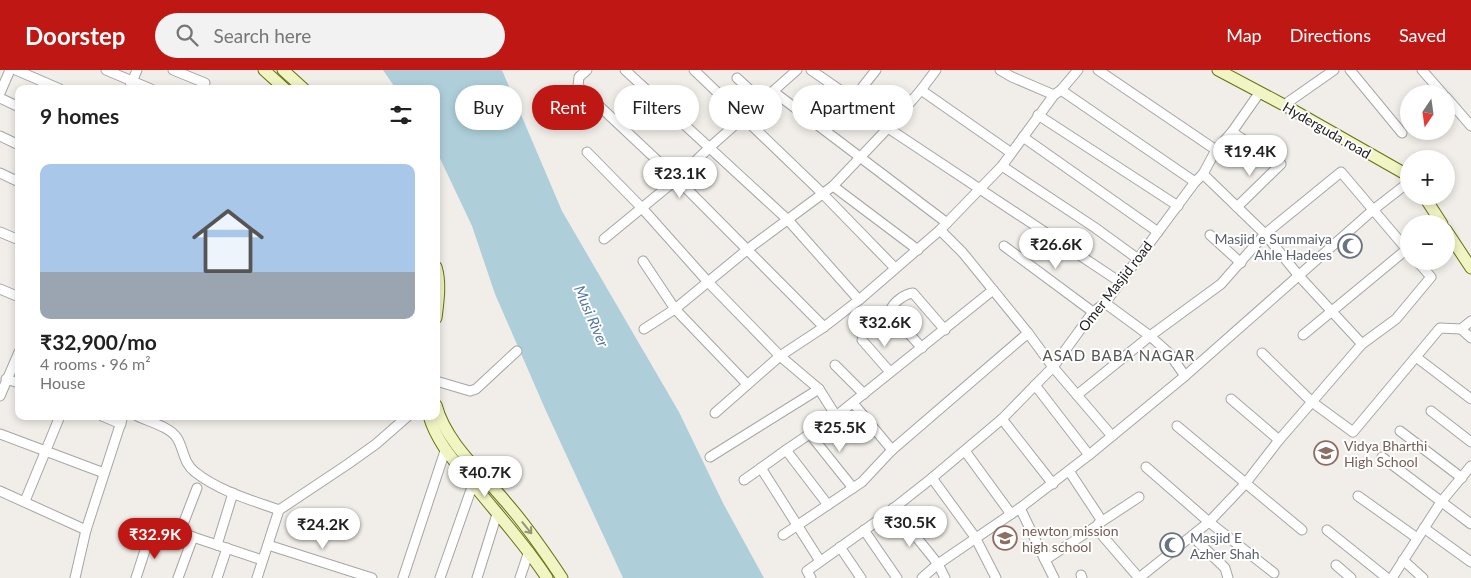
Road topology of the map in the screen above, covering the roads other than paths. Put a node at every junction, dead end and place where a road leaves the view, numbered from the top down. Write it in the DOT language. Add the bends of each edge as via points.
graph roads {
  1 [pos="10,70"];
  2 [pos="16,70"];
  3 [pos="106,70"];
  4 [pos="137,70"];
  5 [pos="173,70"];
  6 [pos="264,70"];
  7 [pos="283,70"];
  8 [pos="587,70"];
  9 [pos="625,70"];
  10 [pos="694,70"];
  11 [pos="797,70"];
  12 [pos="811,70"];
  13 [pos="876,70"];
  14 [pos="936,70"];
  15 [pos="1000,70"];
  16 [pos="1078,70"];
  17 [pos="1098,70"];
  18 [pos="1218,70"];
  19 [pos="1334,70"];
  20 [pos="1350,70"];
  21 [pos="1422,70"];
  22 [pos="737,78"];
  23 [pos="131,84"];
  24 [pos="205,84"];
  25 [pos="51,85"];
  26 [pos="281,85"];
  27 [pos="300,85"];
  28 [pos="710,85"];
  29 [pos="745,85"];
  30 [pos="781,85"];
  31 [pos="832,85"];
  32 [pos="864,85"];
  33 [pos="1435,85"];
  34 [pos="921,90"];
  35 [pos="1057,92"];
  36 [pos="1260,92"];
  37 [pos="0,93"];
  38 [pos="0,98"];
  39 [pos="782,98"];
  40 [pos="913,99"];
  41 [pos="15,104"];
  42 [pos="1284,105"];
  43 [pos="1455,107"];
  44 [pos="1038,115"];
  45 [pos="1471,126"];
  46 [pos="730,130"];
  47 [pos="756,130"];
  48 [pos="886,130"];
  49 [pos="891,130"];
  50 [pos="1400,131"];
  51 [pos="1232,132"];
  52 [pos="0,136"];
  53 [pos="1023,137"];
  54 [pos="15,143"];
  55 [pos="710,147"];
  56 [pos="1216,150"];
  57 [pos="587,152"];
  58 [pos="1010,152"];
  59 [pos="861,157"];
  60 [pos="1002,166"];
  61 [pos="1400,171"];
  62 [pos="0,173"];
  63 [pos="1203,174"];
  64 [pos="15,180"];
  65 [pos="677,180"];
  66 [pos="1195,182"];
  67 [pos="833,186"];
  68 [pos="1400,189"];
  69 [pos="980,190"];
  70 [pos="822,194"];
  71 [pos="1178,206"];
  72 [pos="1237,207"];
  73 [pos="642,208"];
  74 [pos="1373,210"];
  75 [pos="788,220"];
  76 [pos="943,227"];
  77 [pos="0,232"];
  78 [pos="1158,232"];
  79 [pos="1265,234"];
  80 [pos="1210,235"];
  81 [pos="15,238"];
  82 [pos="604,239"];
  83 [pos="1400,241"];
  84 [pos="1455,244"];
  85 [pos="1004,246"];
  86 [pos="748,249"];
  87 [pos="918,250"];
  88 [pos="1400,256"];
  89 [pos="1138,259"];
  90 [pos="643,261"];
  91 [pos="1240,262"];
  92 [pos="895,268"];
  93 [pos="1471,268"];
  94 [pos="1424,270"];
  95 [pos="1299,276"];
  96 [pos="708,282"];
  97 [pos="1120,282"];
  98 [pos="0,290"];
  99 [pos="993,290"];
  100 [pos="15,296"];
  101 [pos="859,300"];
  102 [pos="1105,303"];
  103 [pos="676,309"];
  104 [pos="1332,311"];
  105 [pos="1093,312"];
  106 [pos="1471,321"];
  107 [pos="824,327"];
  108 [pos="644,329"];
  109 [pos="945,330"];
  110 [pos="1461,330"];
  111 [pos="1028,333"];
  112 [pos="1303,335"];
  113 [pos="1150,336"];
  114 [pos="1471,338"];
  115 [pos="862,340"];
  116 [pos="1362,344"];
  117 [pos="922,348"];
  118 [pos="516,351"];
  119 [pos="1262,353"];
  120 [pos="780,356"];
  121 [pos="1416,357"];
  122 [pos="15,360"];
  123 [pos="835,365"];
  124 [pos="1053,367"];
  125 [pos="890,372"];
  126 [pos="1185,376"];
  127 [pos="6,379"];
  128 [pos="15,382"];
  129 [pos="440,383"];
  130 [pos="747,384"];
  131 [pos="1035,385"];
  132 [pos="819,389"];
  133 [pos="864,394"];
  134 [pos="1077,395"];
  135 [pos="0,396"];
  136 [pos="1231,399"];
  137 [pos="1471,399"];
  138 [pos="853,402"];
  139 [pos="1312,402"];
  140 [pos="1431,412"];
  141 [pos="714,413"];
  142 [pos="440,414"];
  143 [pos="836,416"];
  144 [pos="1002,419"];
  145 [pos="58,420"];
  146 [pos="122,420"];
  147 [pos="146,420"];
  148 [pos="403,420"];
  149 [pos="430,420"];
  150 [pos="1176,426"];
  151 [pos="1400,431"];
  152 [pos="809,433"];
  153 [pos="0,434"];
  154 [pos="1112,436"];
  155 [pos="1279,440"];
  156 [pos="1471,442"];
  157 [pos="46,450"];
  158 [pos="786,450"];
  159 [pos="892,450"];
  160 [pos="445,451"];
  161 [pos="965,451"];
  162 [pos="1089,455"];
  163 [pos="1382,456"];
  164 [pos="710,457"];
  165 [pos="1471,466"];
  166 [pos="1146,467"];
  167 [pos="760,468"];
  168 [pos="1069,470"];
  169 [pos="104,473"];
  170 [pos="932,478"];
  171 [pos="1462,478"];
  172 [pos="744,480"];
  173 [pos="473,484"];
  174 [pos="1053,484"];
  175 [pos="1245,484"];
  176 [pos="197,488"];
  177 [pos="853,488"];
  178 [pos="0,490"];
  179 [pos="233,493"];
  180 [pos="1358,496"];
  181 [pos="1139,497"];
  182 [pos="25,501"];
  183 [pos="1440,502"];
  184 [pos="828,505"];
  185 [pos="894,508"];
  186 [pos="1020,508"];
  187 [pos="279,510"];
  188 [pos="497,514"];
  189 [pos="1011,514"];
  190 [pos="1209,522"];
  191 [pos="1098,524"];
  192 [pos="1471,524"];
  193 [pos="796,526"];
  194 [pos="1424,528"];
  195 [pos="86,530"];
  196 [pos="864,530"];
  197 [pos="1302,530"];
  198 [pos="1327,530"];
  199 [pos="783,534"];
  200 [pos="150,535"];
  201 [pos="1193,536"];
  202 [pos="193,537"];
  203 [pos="975,537"];
  204 [pos="1417,538"];
  205 [pos="217,545"];
  206 [pos="268,545"];
  207 [pos="840,547"];
  208 [pos="227,548"];
  209 [pos="530,551"];
  210 [pos="262,560"];
  211 [pos="1045,560"];
  212 [pos="1403,560"];
  213 [pos="820,561"];
  214 [pos="1471,562"];
  215 [pos="938,564"];
  216 [pos="1336,565"];
  217 [pos="1274,573"];
  218 [pos="809,574"];
  219 [pos="75,578"];
  220 [pos="136,578"];
  221 [pos="178,578"];
  222 [pos="217,578"];
  223 [pos="257,578"];
  224 [pos="372,578"];
  225 [pos="403,578"];
  226 [pos="440,578"];
  227 [pos="477,578"];
  228 [pos="520,578"];
  229 [pos="547,578"];
  230 [pos="562,578"];
  231 [pos="861,578"];
  232 [pos="898,578"];
  233 [pos="922,578"];
  234 [pos="945,578"];
  235 [pos="996,578"];
  236 [pos="1054,578"];
  237 [pos="1139,578"];
  238 [pos="1228,578"];
  239 [pos="1351,578"];
  240 [pos="1387,578"];
  241 [pos="1392,578"];
  242 [pos="1423,578"];
  1 -- 37 [label="street"];
  2 -- 25 [label="street"];
  3 -- 23 [label="street"];
  4 -- 23 [label="street"];
  5 -- 24 [label="street"];
  6 -- 26 [label="street"];
  7 -- 27 [label="street"];
  8 -- 65 [label="street" via="579,77 578,86"];
  9 -- 55 [label="street"];
  10 -- 28 [label="street"];
  11 -- 30 [label="street"];
  12 -- 31 [label="street"];
  13 -- 32 [label="street"];
  14 -- 34 [label="street"];
  15 -- 35 [label="street"];
  16 -- 35 [label="street"];
  17 -- 56 [label="street"];
  18 -- 36 [label="street, Hyderguda road"];
  19 -- 42 [label="street"];
  20 -- 50 [label="street"];
  21 -- 33 [label="street"];
  22 -- 29 [label="street"];
  34 -- 40 [label="street"];
  34 -- 58 [label="street"];
  35 -- 44 [label="street"];
  35 -- 66 [label="street"];
  36 -- 42 [label="street, Hyderguda road"];
  36 -- 51 [label="street, Omer Masjid road"];
  38 -- 41 [label="street"];
  39 -- 59 [label="street"];
  42 -- 61 [label="street, Hyderguda road"];
  43 -- 45 [label="street"];
  44 -- 53 [label="street"];
  44 -- 71 [label="street"];
  46 -- 55 [label="street"];
  47 -- 70 [label="street"];
  48 -- 59 [label="street"];
  49 -- 69 [label="street"];
  51 -- 56 [label="street, Omer Masjid road"];
  51 -- 72 [label="street" via="1281,164"];
  52 -- 54 [label="street"];
  53 -- 58 [label="street"];
  53 -- 78 [label="street"];
  55 -- 65 [label="street"];
  55 -- 75 [label="street"];
  56 -- 63 [label="street, Omer Masjid road"];
  57 -- 73 [label="street"];
  58 -- 60 [label="street"];
  59 -- 67 [label="street"];
  59 -- 76 [label="street"];
  60 -- 69 [label="street"];
  60 -- 89 [label="street"];
  62 -- 64 [label="street"];
  63 -- 66 [label="street, Omer Masjid road"];
  63 -- 72 [label="street"];
  65 -- 73 [label="street"];
  65 -- 86 [label="street"];
  66 -- 71 [label="street, Omer Masjid road"];
  67 -- 70 [label="street"];
  67 -- 87 [label="street"];
  68 -- 74 [label="street"];
  69 -- 76 [label="street"];
  69 -- 97 [label="street"];
  70 -- 75 [label="street"];
  70 -- 92 [label="street"];
  71 -- 78 [label="street, Omer Masjid road"];
  72 -- 79 [label="street"];
  73 -- 82 [label="street"];
  73 -- 96 [label="street"];
  74 -- 79 [label="street" via="1341,172"];
  74 -- 83 [label="street"];
  74 -- 95 [label="street"];
  75 -- 86 [label="street"];
  75 -- 101 [label="street"];
  76 -- 87 [label="street"];
  76 -- 99 [label="street"];
  77 -- 81 [label="street"];
  78 -- 89 [label="street, Omer Masjid road"];
  79 -- 91 [label="street"];
  79 -- 95 [label="street"];
  80 -- 91 [label="street"];
  84 -- 93 [label="street"];
  85 -- 105 [label="street"];
  86 -- 96 [label="street"];
  86 -- 107 [label="street"];
  87 -- 92 [label="street"];
  88 -- 104 [label="street"];
  89 -- 97 [label="street, Omer Masjid road"];
  90 -- 103 [label="street"];
  91 -- 113 [label="street" via="1221,284"];
  92 -- 101 [label="street"];
  94 -- 116 [label="street" via="1430,277 1396,318"];
  95 -- 104 [label="street"];
  95 -- 126 [label="street"];
  96 -- 103 [label="street"];
  96 -- 120 [label="street"];
  97 -- 102 [label="street, Omer Masjid road"];
  98 -- 100 [label="street"];
  99 -- 109 [label="street"];
  99 -- 111 [label="street"];
  101 -- 107 [label="street"];
  102 -- 105 [label="street, Omer Masjid road"];
  102 -- 113 [label="street"];
  103 -- 108 [label="street"];
  103 -- 130 [label="street"];
  104 -- 112 [label="street"];
  104 -- 116 [label="street"];
  105 -- 124 [label="street, Omer Masjid road"];
  106 -- 110 [label="street"];
  107 -- 120 [label="street"];
  109 -- 117 [label="street"];
  109 -- 117 [label="street" via="913,293 894,303 890,311 892,315"];
  110 -- 114 [label="street"];
  110 -- 121 [label="street" via="1440,328"];
  111 -- 124 [label="street"];
  111 -- 159 [label="street"];
  113 -- 126 [label="street" via="1170,353"];
  113 -- 134 [label="street"];
  115 -- 125 [label="street"];
  116 -- 139 [label="street"];
  117 -- 125 [label="street"];
  118 -- 129 [label="street" via="476,389 470,391"];
  119 -- 139 [label="street"];
  120 -- 130 [label="street"];
  120 -- 132 [label="street"];
  121 -- 137 [label="street"];
  121 -- 139 [label="street" via="1353,432"];
  122 -- 127 [label="street"];
  123 -- 133 [label="street"];
  124 -- 131 [label="street, Omer Masjid road"];
  124 -- 134 [label="street"];
  125 -- 133 [label="street"];
  126 -- 154 [label="street"];
  127 -- 128 [label="street"];
  127 -- 135 [label="street"];
  130 -- 141 [label="street"];
  131 -- 144 [label="street, Omer Masjid road"];
  131 -- 162 [label="street"];
  132 -- 143 [label="street"];
  132 -- 164 [label="street"];
  133 -- 138 [label="street"];
  134 -- 154 [label="street"];
  136 -- 155 [label="street"];
  138 -- 143 [label="street"];
  138 -- 159 [label="street"];
  139 -- 155 [label="street"];
  140 -- 156 [label="street"];
  142 -- 230 [label="street, one-way" via="459,447 537,540"];
  143 -- 152 [label="street"];
  144 -- 161 [label="street, Omer Masjid road"];
  144 -- 174 [label="street"];
  145 -- 157 [label="street"];
  146 -- 169 [label="street"];
  147 -- 179 [label="street" via="172,432 193,471"];
  148 -- 187 [label="street" via="376,444"];
  149 -- 160 [label="street"];
  150 -- 175 [label="street"];
  151 -- 171 [label="street"];
  152 -- 158 [label="street"];
  152 -- 177 [label="street"];
  153 -- 157 [label="street"];
  154 -- 162 [label="street"];
  155 -- 175 [label="street"];
  157 -- 169 [label="street"];
  157 -- 182 [label="street"];
  158 -- 167 [label="street"];
  158 -- 184 [label="street"];
  159 -- 177 [label="street"];
  160 -- 173 [label="street"];
  160 -- 225 [label="street"];
  161 -- 170 [label="street, Omer Masjid road"];
  161 -- 189 [label="street"];
  162 -- 168 [label="street"];
  163 -- 183 [label="street"];
  165 -- 171 [label="street"];
  166 -- 190 [label="street"];
  167 -- 172 [label="street"];
  167 -- 193 [label="street"];
  168 -- 174 [label="street"];
  168 -- 191 [label="street"];
  169 -- 195 [label="street"];
  170 -- 185 [label="street, Omer Masjid road"];
  170 -- 203 [label="street"];
  171 -- 183 [label="street"];
  173 -- 188 [label="street"];
  173 -- 226 [label="street"];
  174 -- 186 [label="street"];
  175 -- 190 [label="street"];
  175 -- 197 [label="street"];
  176 -- 202 [label="street" via="180,532"];
  177 -- 184 [label="street"];
  178 -- 182 [label="street"];
  179 -- 187 [label="street"];
  179 -- 205 [label="street"];
  180 -- 204 [label="street"];
  181 -- 191 [label="street"];
  182 -- 195 [label="street"];
  183 -- 192 [label="street"];
  183 -- 194 [label="street"];
  184 -- 193 [label="street"];
  185 -- 196 [label="street, Omer Masjid road"];
  185 -- 215 [label="street"];
  186 -- 189 [label="street"];
  186 -- 211 [label="street"];
  187 -- 206 [label="street"];
  188 -- 209 [label="street"];
  188 -- 227 [label="street"];
  189 -- 203 [label="street"];
  190 -- 201 [label="street"];
  190 -- 217 [label="street"];
  191 -- 211 [label="street"];
  191 -- 237 [label="street"];
  193 -- 199 [label="street"];
  193 -- 213 [label="street"];
  194 -- 204 [label="street"];
  194 -- 214 [label="street"];
  195 -- 219 [label="street"];
  196 -- 207 [label="street, Omer Masjid road"];
  196 -- 232 [label="street"];
  198 -- 240 [label="street"];
  200 -- 220 [label="street"];
  201 -- 237 [label="street"];
  201 -- 238 [label="street" via="1226,568"];
  202 -- 205 [label="street"];
  202 -- 221 [label="street"];
  203 -- 215 [label="street"];
  203 -- 235 [label="street"];
  204 -- 212 [label="street"];
  205 -- 208 [label="street"];
  206 -- 210 [label="street"];
  206 -- 224 [label="street"];
  207 -- 213 [label="street, Omer Masjid road"];
  207 -- 231 [label="street"];
  208 -- 210 [label="street"];
  208 -- 222 [label="street"];
  209 -- 228 [label="street"];
  209 -- 229 [label="street"];
  210 -- 223 [label="street"];
  211 -- 236 [label="street"];
  212 -- 241 [label="street"];
  212 -- 242 [label="street"];
  213 -- 218 [label="street, Omer Masjid road"];
  215 -- 233 [label="street"];
  215 -- 234 [label="street"];
  216 -- 239 [label="street"];
}
